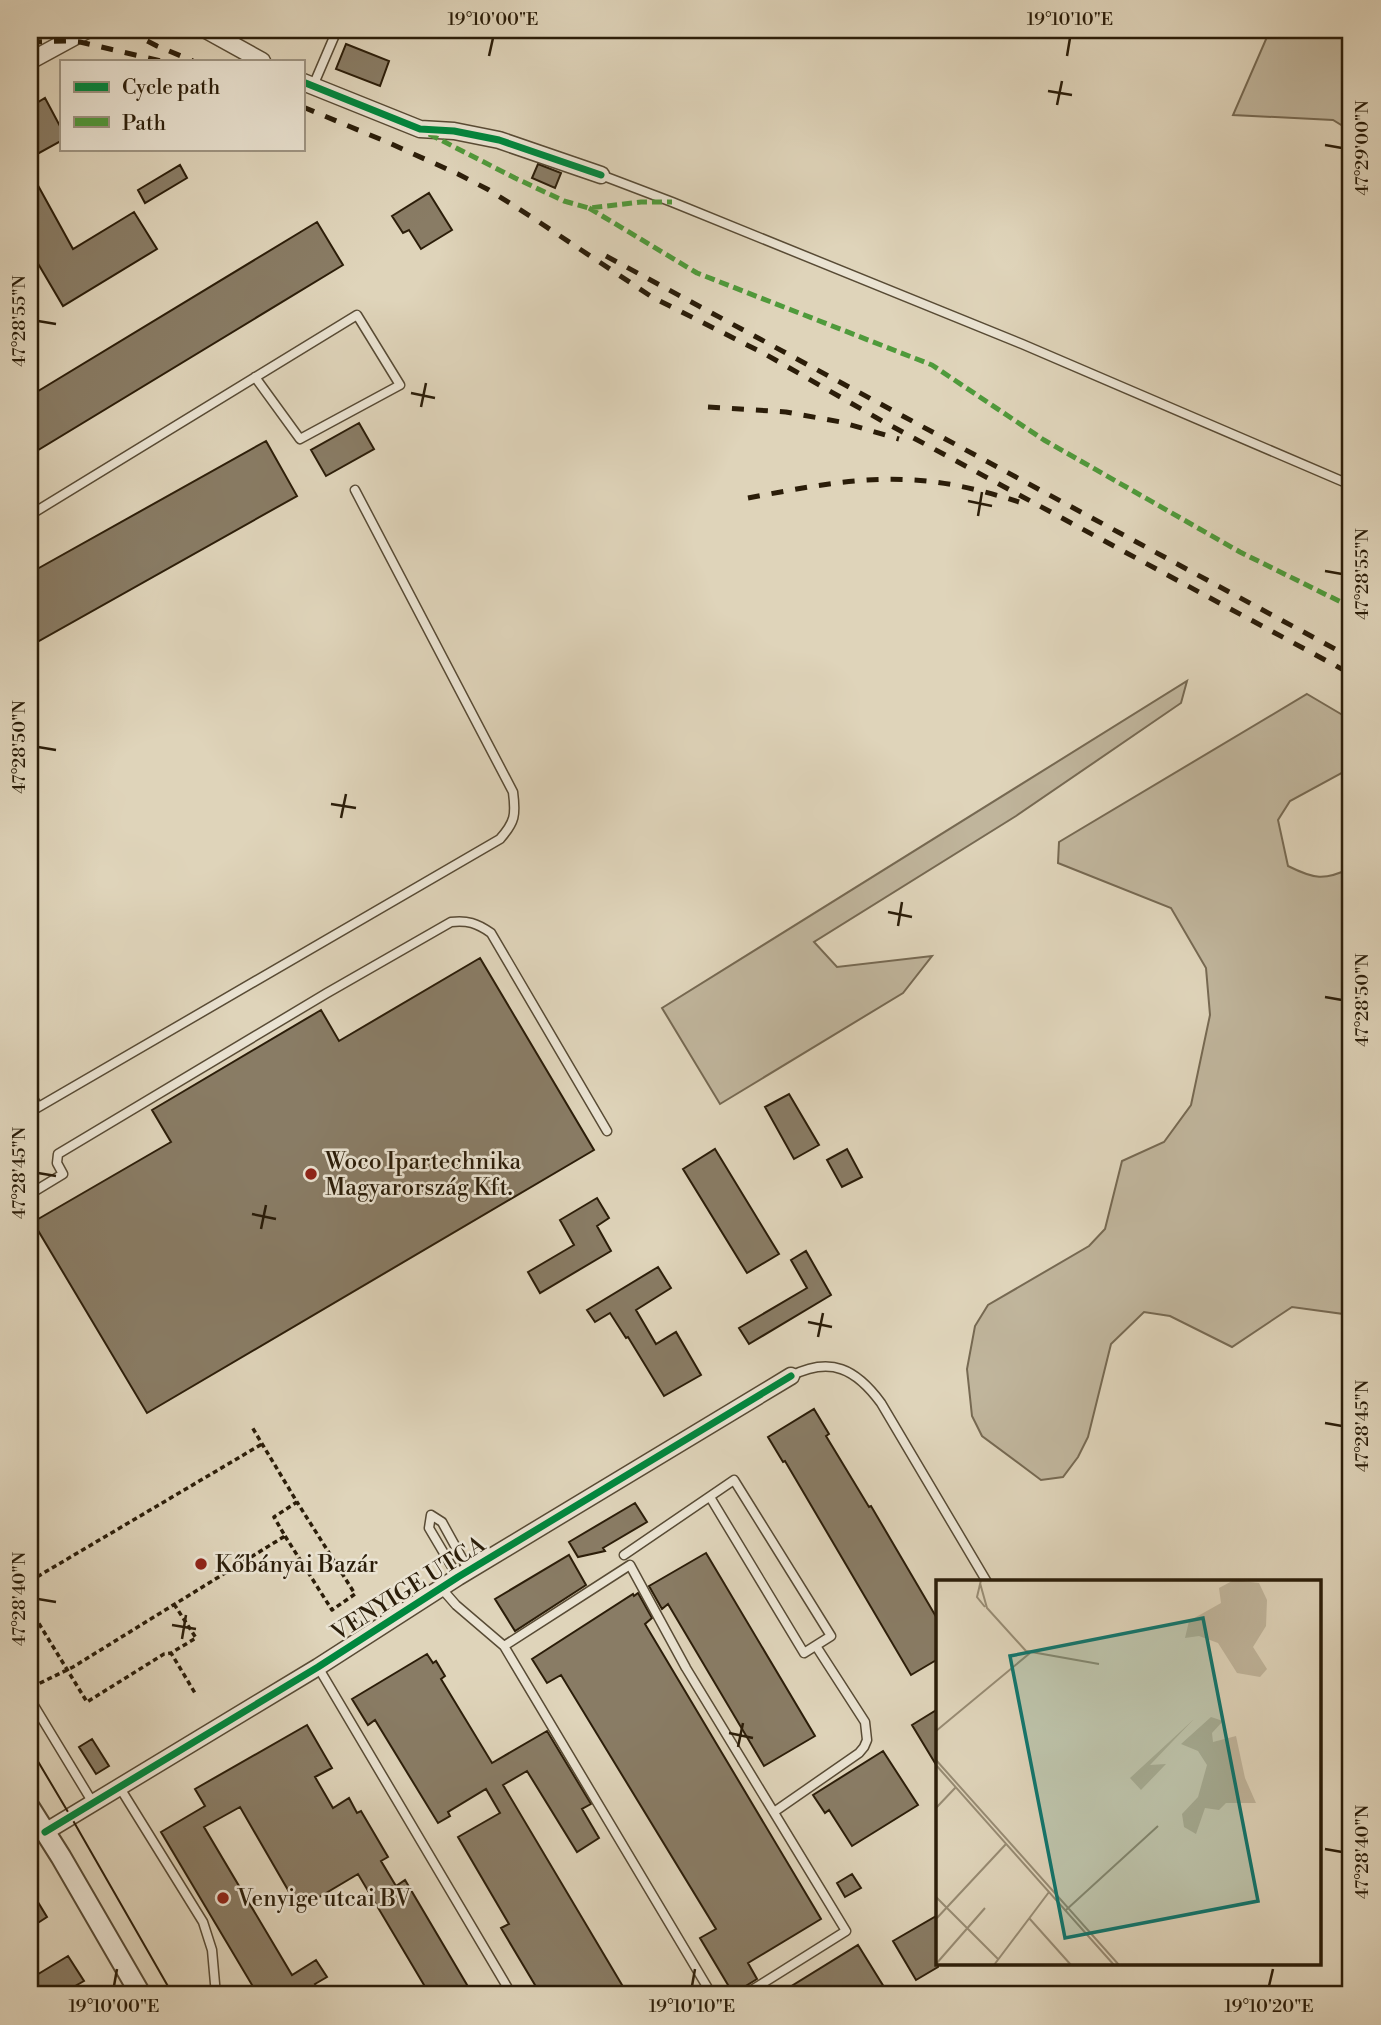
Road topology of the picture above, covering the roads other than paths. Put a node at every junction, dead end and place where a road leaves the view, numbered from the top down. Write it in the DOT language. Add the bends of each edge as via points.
graph roads {
  1 [pos="87,30"];
  2 [pos="206,30"];
  3 [pos="337,30"];
  4 [pos="260,60"];
  5 [pos="30,61"];
  6 [pos="308,84"];
  7 [pos="601,175"];
  8 [pos="255,377"];
  9 [pos="1351,485"];
  10 [pos="355,490"];
  11 [pos="30,515"];
  12 [pos="30,1093"];
  13 [pos="38,1107"];
  14 [pos="30,1112"];
  15 [pos="607,1131"];
  16 [pos="30,1194"];
  17 [pos="791,1376"];
  18 [pos="710,1497"];
  19 [pos="624,1555"];
  20 [pos="463,1574"];
  21 [pos="986,1580"];
  22 [pos="442,1589"];
  23 [pos="503,1646"];
  24 [pos="816,1646"];
  25 [pos="318,1667"];
  26 [pos="30,1699"];
  27 [pos="120,1788"];
  28 [pos="93,1803"];
  29 [pos="30,1808"];
  30 [pos="774,1812"];
  31 [pos="45,1832"];
  32 [pos="141,1995"];
  33 [pos="216,1995"];
  34 [pos="512,1995"];
  35 [pos="712,1995"];
  36 [pos="744,1995"];
  1 -- 5 [label="street"];
  2 -- 4 [label="street"];
  3 -- 6 [label="lane"];
  6 -- 7 [label="street" via="420,129 499,140"];
  7 -- 9 [label="lane" via="1022,344"];
  8 -- 8 [label="lane" via="357,315 400,385 300,439"];
  8 -- 11 [label="lane"];
  10 -- 13 [label="lane" via="513,792 512,826 500,839"];
  12 -- 13 [label="lane"];
  13 -- 14 [label="lane"];
  15 -- 16 [label="lane" via="491,933 466,920 451,922 327,993 58,1154 63,1174"];
  17 -- 20 [label="street, VENYIGE UTCA"];
  17 -- 21 [label="lane, VENYIGE UTCA" via="827,1366 853,1375 873,1392"];
  18 -- 19 [label="lane"];
  18 -- 24 [label="lane" via="804,1653"];
  18 -- 24 [label="lane" via="734,1480 831,1636"];
  20 -- 20 [label="lane" via="442,1522 431,1515 429,1528"];
  20 -- 22 [label="street, VENYIGE UTCA"];
  22 -- 23 [label="lane"];
  22 -- 25 [label="street, VENYIGE UTCA"];
  23 -- 30 [label="lane" via="630,1565"];
  23 -- 35 [label="lane"];
  24 -- 30 [label="lane" via="865,1722 867,1740 859,1753"];
  25 -- 27 [label="street, VENYIGE UTCA"];
  25 -- 34 [label="lane"];
  26 -- 28 [label="lane"];
  27 -- 28 [label="street, VENYIGE UTCA"];
  27 -- 33 [label="lane" via="210,1938"];
  28 -- 31 [label="street, VENYIGE UTCA"];
  29 -- 31 [label="street"];
  30 -- 36 [label="lane" via="846,1931"];
  31 -- 32 [label="street"];
}
